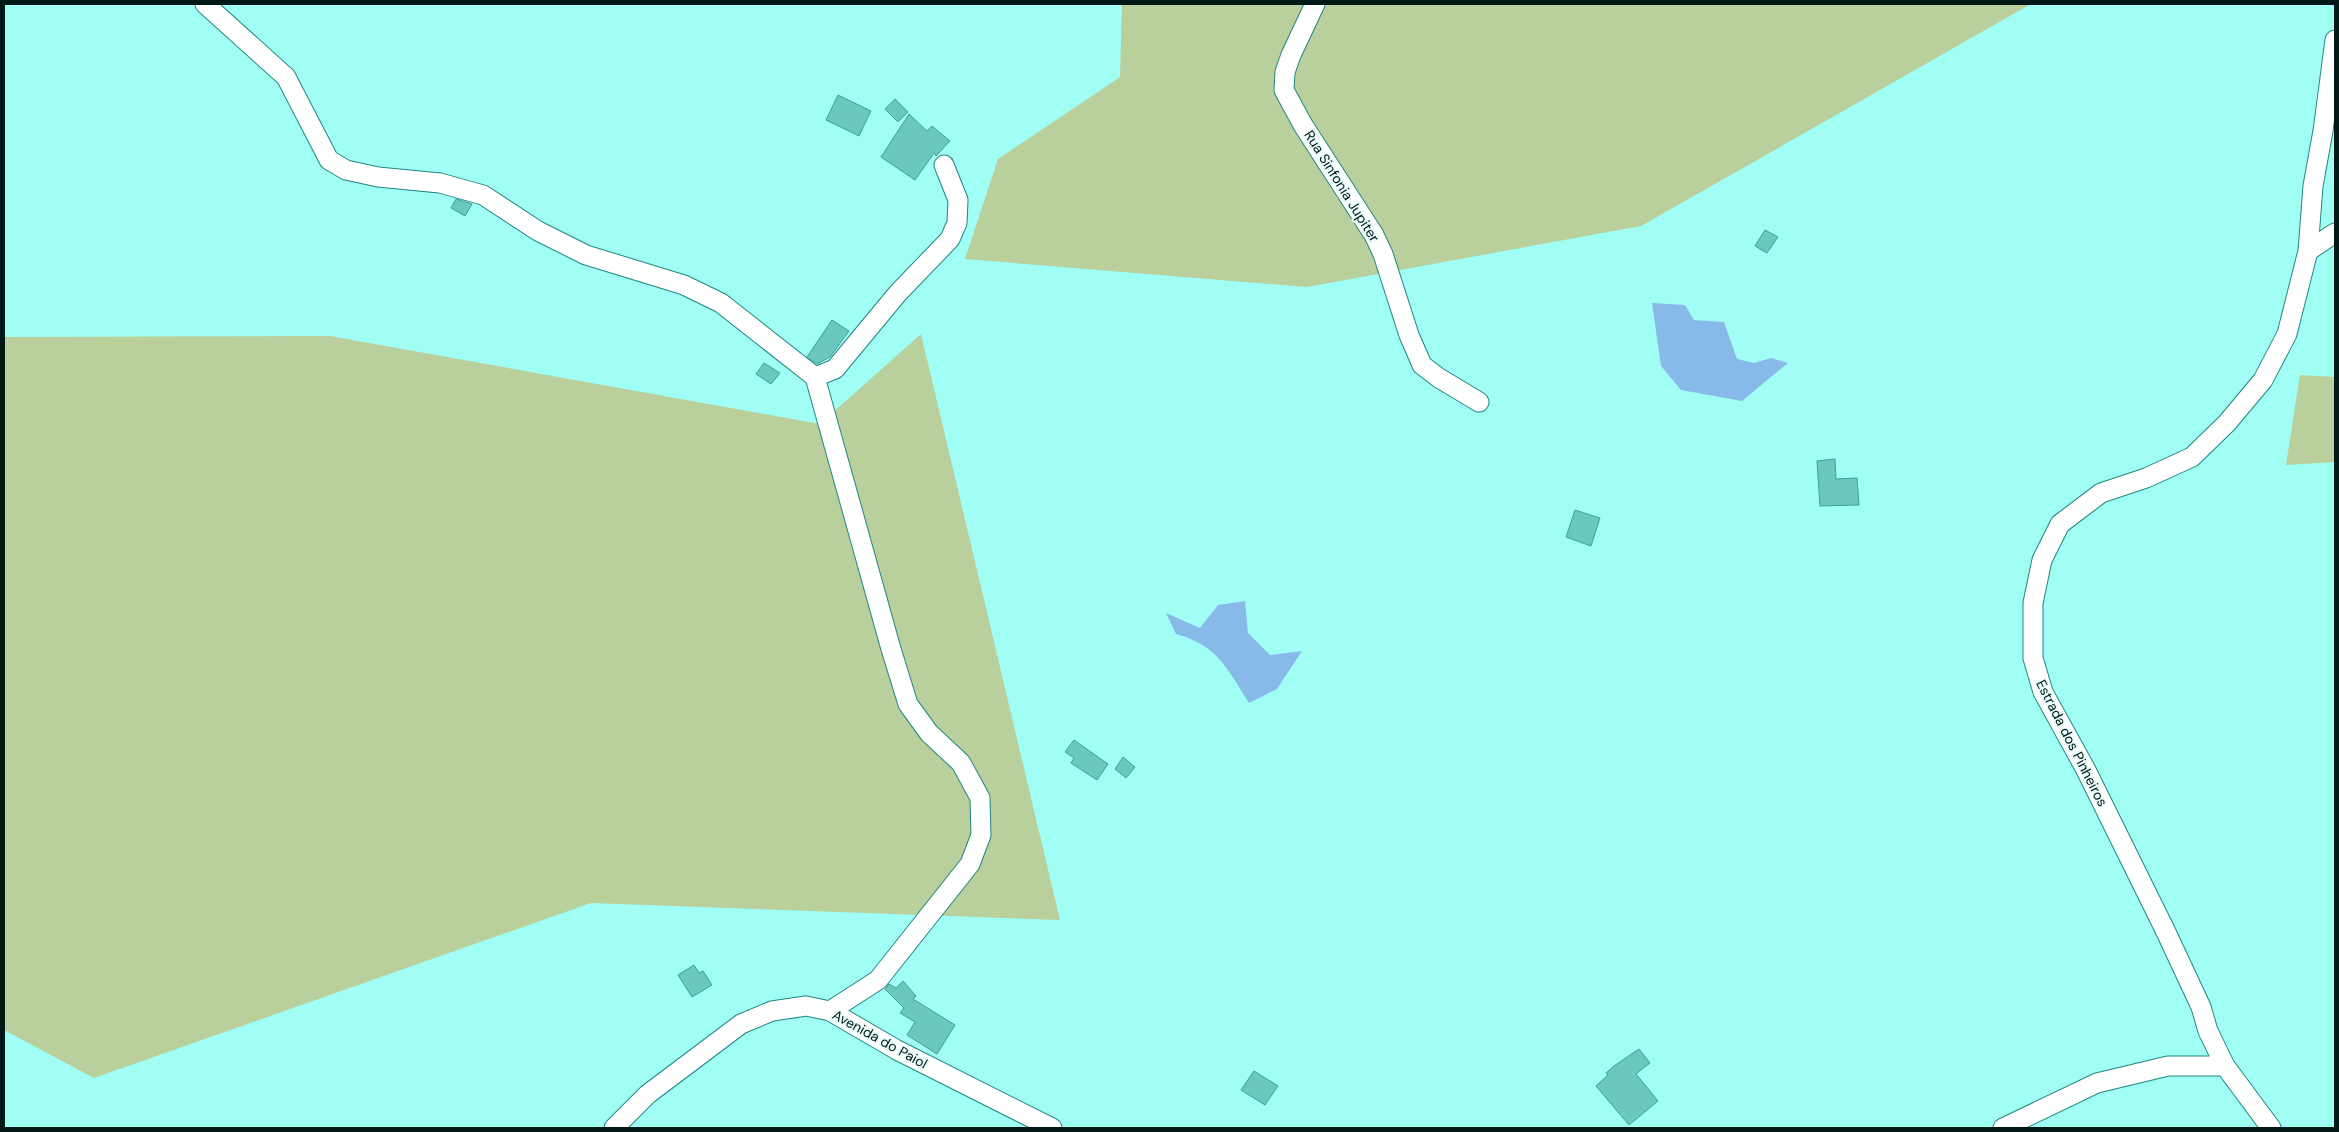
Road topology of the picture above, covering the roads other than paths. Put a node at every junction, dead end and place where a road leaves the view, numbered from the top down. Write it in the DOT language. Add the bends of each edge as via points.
graph roads {
  1 [pos="206,4"];
  2 [pos="1315,4"];
  3 [pos="2335,40"];
  4 [pos="2332,86"];
  5 [pos="944,165"];
  6 [pos="2335,233"];
  7 [pos="2308,251"];
  8 [pos="815,377"];
  9 [pos="1479,402"];
  10 [pos="830,1011"];
  11 [pos="2225,1066"];
  12 [pos="614,1128"];
  13 [pos="1052,1128"];
  14 [pos="2003,1128"];
  15 [pos="2271,1128"];
  1 -- 8 [label="street" via="286,77 329,160 346,170 378,177 440,183 483,195 538,231 586,255 684,286 722,303"];
  2 -- 9 [label="street, Rua Sinfonia Jupiter" via="1291,55 1285,72 1284,90 1374,235 1422,364"];
  3 -- 4 [label="street, Estrada dos Pinheiros"];
  4 -- 7 [label="street, Estrada dos Pinheiros" via="2313,186"];
  5 -- 8 [label="street" via="958,200 957,223 950,239 898,293 835,369"];
  6 -- 7 [label="street"];
  7 -- 11 [label="street, Estrada dos Pinheiros" via="2287,334 2263,380 2227,423 2192,456 2146,478 2101,493 2060,524 2042,560 2033,603 2033,658 2043,692 2086,770 2166,932"];
  8 -- 10 [label="street" via="908,704 930,734 961,764 980,798 981,835 970,864 878,980"];
  10 -- 12 [label="street, Avenida do Paiol" via="806,1006 772,1011 741,1024 648,1094"];
  10 -- 13 [label="street, Avenida do Paiol" via="897,1050"];
  11 -- 14 [label="street" via="2168,1066 2097,1083"];
  11 -- 15 [label="street"];
}
